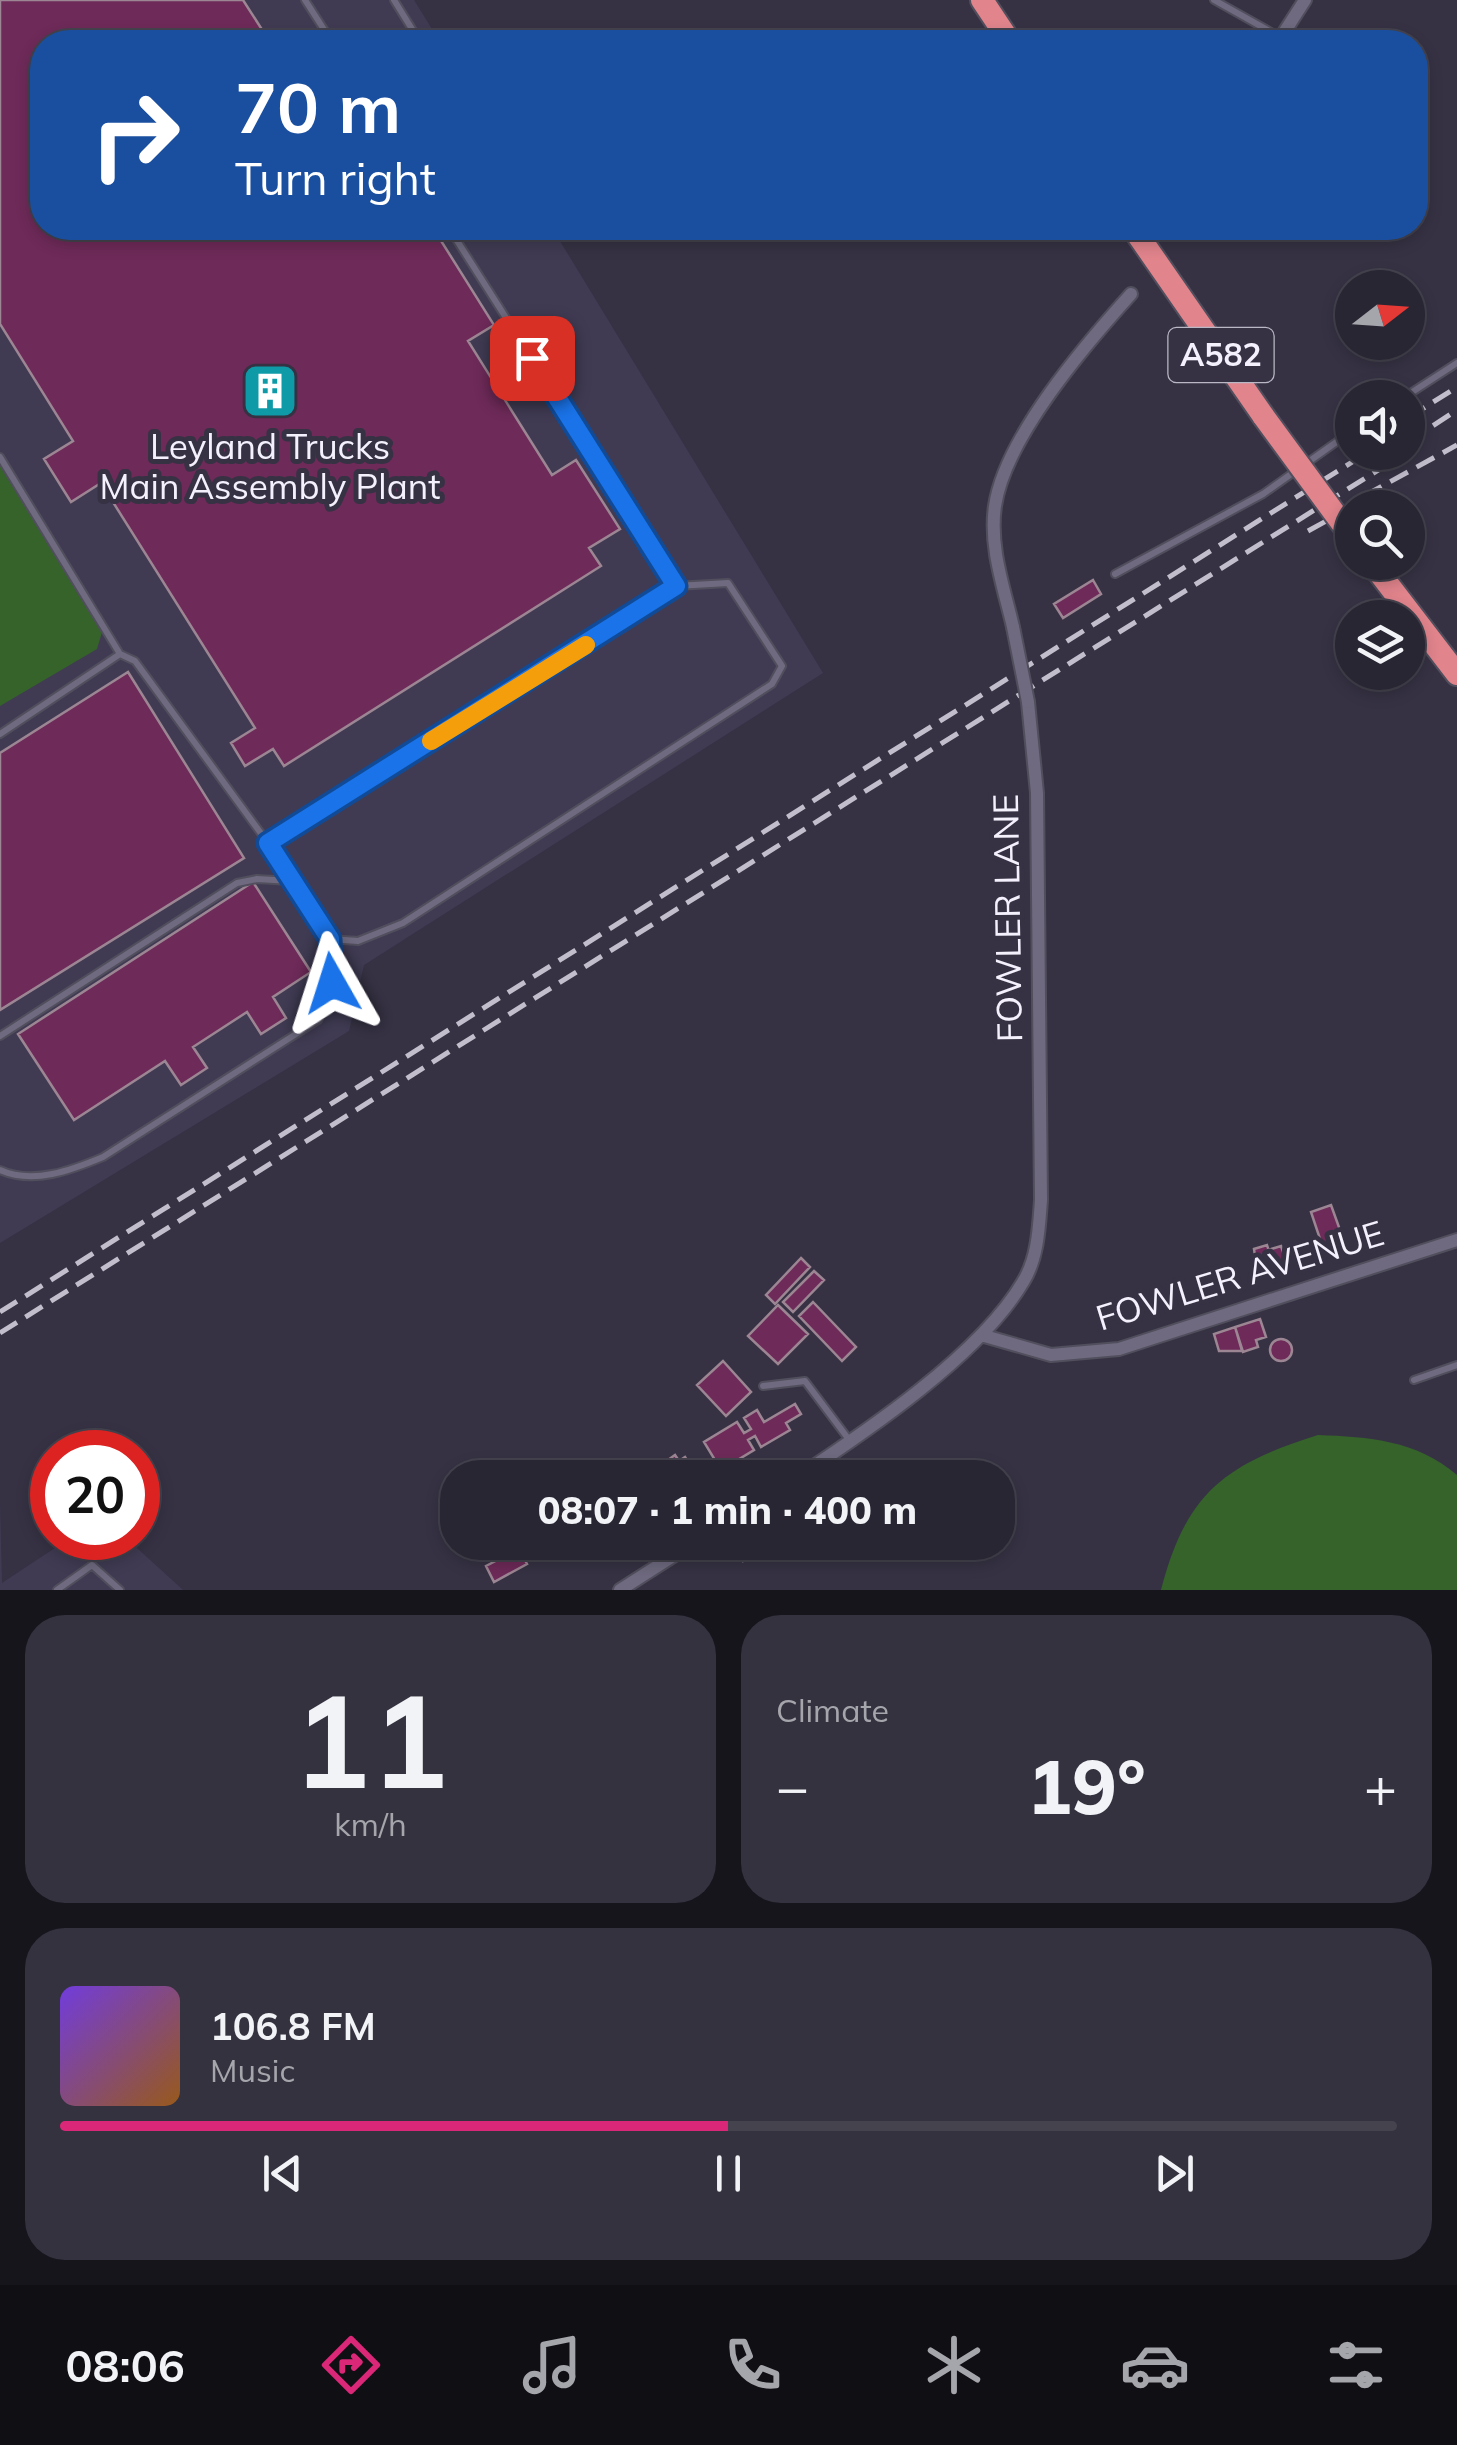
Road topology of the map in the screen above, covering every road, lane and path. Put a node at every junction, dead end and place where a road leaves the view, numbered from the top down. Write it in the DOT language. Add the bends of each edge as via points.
graph roads {
  1 [pos="306,0"];
  2 [pos="394,0"];
  3 [pos="982,0"];
  4 [pos="1214,0"];
  5 [pos="1305,0"];
  6 [pos="325,30"];
  7 [pos="413,30"];
  8 [pos="1002,30"];
  9 [pos="1264,30"];
  10 [pos="1286,30"];
  11 [pos="458,240"];
  12 [pos="1141,240"];
  13 [pos="1131,294"];
  14 [pos="1457,363"];
  15 [pos="1425,384"];
  16 [pos="1335,443"];
  17 [pos="0,457"];
  18 [pos="1335,515"];
  19 [pos="1114,574"];
  20 [pos="1383,580"];
  21 [pos="676,586"];
  22 [pos="120,654"];
  23 [pos="1457,674"];
  24 [pos="0,734"];
  25 [pos="268,843"];
  26 [pos="291,881"];
  27 [pos="330,939"];
  28 [pos="0,1036"];
  29 [pos="0,1170"];
  30 [pos="1457,1240"];
  31 [pos="981,1335"];
  32 [pos="1457,1365"];
  33 [pos="1414,1380"];
  34 [pos="762,1386"];
  35 [pos="850,1442"];
  36 [pos="823,1460"];
  37 [pos="667,1560"];
  38 [pos="57,1590"];
  39 [pos="120,1590"];
  40 [pos="620,1590"];
  1 -- 6 [label="lane"];
  2 -- 7 [label="lane"];
  3 -- 8 [label="highway"];
  4 -- 9 [label="lane"];
  5 -- 10 [label="street"];
  11 -- 21 [label="lane"];
  12 -- 18 [label="highway, A582, bridge"];
  13 -- 31 [label="street, FOWLER LANE, bridge" via="1033,420 995,504 996,557 1028,702 1037,793 1042,1200 1024,1281"];
  14 -- 15 [label="lane"];
  16 -- 19 [label="lane" via="1263,494"];
  17 -- 22 [label="lane"];
  20 -- 23 [label="highway"];
  21 -- 25 [label="lane"];
  21 -- 27 [label="lane" via="728,584 782,666 772,684 403,923 358,941"];
  22 -- 24 [label="lane"];
  22 -- 25 [label="lane" via="135,661"];
  25 -- 26 [label="lane"];
  26 -- 27 [label="lane"];
  26 -- 28 [label="lane" via="238,884"];
  27 -- 29 [label="lane" via="332,996 318,1020 104,1157 65,1172"];
  30 -- 31 [label="street, FOWLER AVENUE" via="1118,1349 1051,1355"];
  31 -- 35 [label="street, FOWLER LANE"];
  32 -- 33 [label="lane"];
  34 -- 35 [label="lane" via="805,1380"];
  35 -- 36 [label="street, FOWLER LANE"];
  37 -- 40 [label="street"];
  38 -- 39 [label="lane" via="92,1565"];
}
